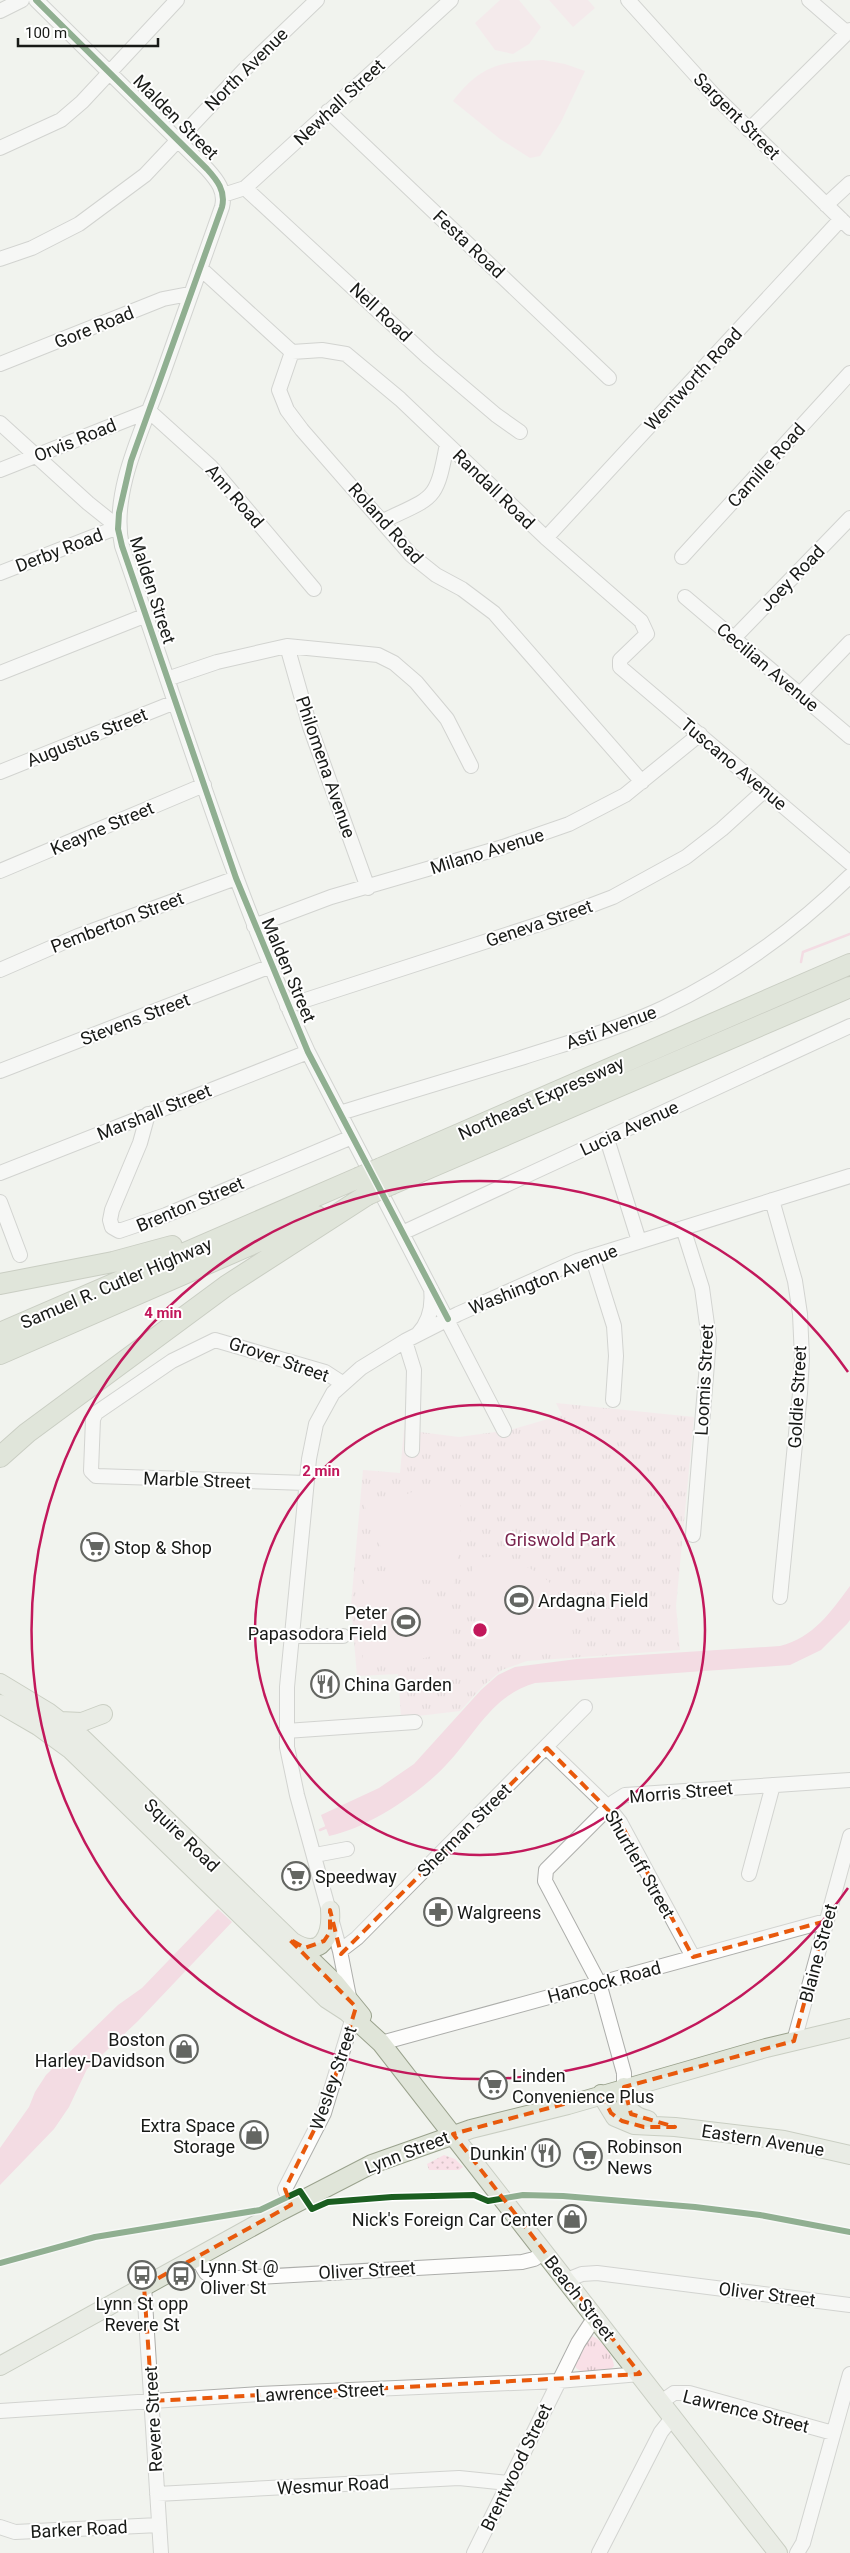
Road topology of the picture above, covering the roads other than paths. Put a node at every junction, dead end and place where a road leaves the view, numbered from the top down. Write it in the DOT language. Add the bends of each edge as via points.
graph roads {
  1 [pos="22,0"];
  2 [pos="36,0"];
  3 [pos="176,0"];
  4 [pos="317,0"];
  5 [pos="451,0"];
  6 [pos="628,0"];
  7 [pos="809,0"];
  8 [pos="0,11"];
  9 [pos="848,32"];
  10 [pos="109,72"];
  11 [pos="328,111"];
  12 [pos="749,130"];
  13 [pos="176,140"];
  14 [pos="0,148"];
  15 [pos="850,183"];
  16 [pos="245,188"];
  17 [pos="223,195"];
  18 [pos="826,205"];
  19 [pos="845,224"];
  20 [pos="0,260"];
  21 [pos="200,268"];
  22 [pos="189,294"];
  23 [pos="292,352"];
  24 [pos="0,364"];
  25 [pos="850,373"];
  26 [pos="609,378"];
  27 [pos="149,411"];
  28 [pos="0,423"];
  29 [pos="520,432"];
  30 [pos="447,444"];
  31 [pos="36,456"];
  32 [pos="0,470"];
  33 [pos="850,518"];
  34 [pos="383,521"];
  35 [pos="118,527"];
  36 [pos="546,538"];
  37 [pos="682,557"];
  38 [pos="0,573"];
  39 [pos="314,589"];
  40 [pos="685,597"];
  41 [pos="144,616"];
  42 [pos="734,638"];
  43 [pos="850,642"];
  44 [pos="287,646"];
  45 [pos="618,664"];
  46 [pos="0,674"];
  47 [pos="167,679"];
  48 [pos="800,694"];
  49 [pos="175,702"];
  50 [pos="700,734"];
  51 [pos="850,737"];
  52 [pos="470,766"];
  53 [pos="0,772"];
  54 [pos="642,782"];
  55 [pos="204,785"];
  56 [pos="766,790"];
  57 [pos="850,863"];
  58 [pos="0,871"];
  59 [pos="850,876"];
  60 [pos="236,878"];
  61 [pos="368,888"];
  62 [pos="254,926"];
  63 [pos="850,964"];
  64 [pos="271,966"];
  65 [pos="0,970"];
  66 [pos="850,987"];
  67 [pos="287,1006"];
  68 [pos="850,1026"];
  69 [pos="308,1052"];
  70 [pos="0,1071"];
  71 [pos="148,1114"];
  72 [pos="340,1114"];
  73 [pos="352,1137"];
  74 [pos="607,1138"];
  75 [pos="0,1173"];
  76 [pos="387,1176"];
  77 [pos="850,1176"];
  78 [pos="362,1186"];
  79 [pos="772,1200"];
  80 [pos="0,1202"];
  81 [pos="682,1228"];
  82 [pos="406,1231"];
  83 [pos="639,1241"];
  84 [pos="234,1242"];
  85 [pos="20,1255"];
  86 [pos="592,1256"];
  87 [pos="0,1284"];
  88 [pos="430,1286"];
  89 [pos="448,1319"];
  90 [pos="0,1333"];
  91 [pos="411,1338"];
  92 [pos="0,1354"];
  93 [pos="342,1383"];
  94 [pos="613,1400"];
  95 [pos="504,1430"];
  96 [pos="412,1450"];
  97 [pos="0,1457"];
  98 [pos="91,1471"];
  99 [pos="306,1483"];
  100 [pos="693,1535"];
  101 [pos="780,1597"];
  102 [pos="292,1636"];
  103 [pos="342,1636"];
  104 [pos="0,1683"];
  105 [pos="0,1704"];
  106 [pos="585,1707"];
  107 [pos="103,1714"];
  108 [pos="60,1720"];
  109 [pos="415,1722"];
  110 [pos="286,1731"];
  111 [pos="547,1748"];
  112 [pos="850,1780"];
  113 [pos="773,1785"];
  114 [pos="608,1807"];
  115 [pos="850,1836"];
  116 [pos="347,1849"];
  117 [pos="315,1856"];
  118 [pos="749,1874"];
  119 [pos="330,1910"];
  120 [pos="826,1921"];
  121 [pos="288,1939"];
  122 [pos="340,1951"];
  123 [pos="693,1957"];
  124 [pos="599,1983"];
  125 [pos="352,2009"];
  126 [pos="850,2028"];
  127 [pos="794,2041"];
  128 [pos="381,2043"];
  129 [pos="624,2087"];
  130 [pos="601,2094"];
  131 [pos="675,2127"];
  132 [pos="452,2134"];
  133 [pos="850,2155"];
  134 [pos="291,2206"];
  135 [pos="545,2252"];
  136 [pos="197,2258"];
  137 [pos="567,2280"];
  138 [pos="144,2286"];
  139 [pos="850,2305"];
  140 [pos="595,2317"];
  141 [pos="0,2366"];
  142 [pos="640,2374"];
  143 [pos="850,2374"];
  144 [pos="558,2381"];
  145 [pos="152,2401"];
  146 [pos="661,2402"];
  147 [pos="0,2411"];
  148 [pos="673,2418"];
  149 [pos="833,2433"];
  150 [pos="508,2483"];
  151 [pos="157,2494"];
  152 [pos="159,2525"];
  153 [pos="0,2527"];
  154 [pos="161,2553"];
  155 [pos="474,2553"];
  156 [pos="599,2553"];
  157 [pos="778,2553"];
  158 [pos="797,2553"];
  1 -- 8 [label="street"];
  2 -- 10 [label="street, Malden Street"];
  3 -- 10 [label="street"];
  4 -- 13 [label="street, North Avenue"];
  5 -- 11 [label="street, Newhall Street"];
  6 -- 12 [label="street, Sargent Street"];
  7 -- 9 [label="street"];
  9 -- 12 [label="street"];
  10 -- 13 [label="street, Malden Street"];
  10 -- 14 [label="street" via="61,120"];
  11 -- 16 [label="street, Newhall Street"];
  11 -- 26 [label="street, Festa Road"];
  12 -- 18 [label="street, Sargent Street"];
  13 -- 17 [label="street, Malden Street" via="214,177"];
  13 -- 20 [label="street, North Avenue" via="145,175 100,210 32,248"];
  15 -- 18 [label="street"];
  16 -- 17 [label="street, Newhall Street"];
  16 -- 29 [label="street, Nell Road" via="429,358"];
  17 -- 21 [label="street, Malden Street" via="222,207"];
  18 -- 19 [label="street, Sargent Street"];
  19 -- 36 [label="street, Wentworth Road"];
  21 -- 22 [label="street, Malden Street"];
  21 -- 23 [label="street"];
  22 -- 24 [label="street, Gore Road" via="163,299"];
  22 -- 27 [label="street, Malden Street"];
  23 -- 30 [label="street, Randall Road" via="322,350 346,354"];
  23 -- 34 [label="street, Roland Road" via="279,390 287,410"];
  25 -- 37 [label="street, Camille Road"];
  27 -- 31 [label="street, Orvis Road"];
  27 -- 35 [label="street, Malden Street" via="123,490"];
  27 -- 39 [label="street, Ann Road" via="211,467"];
  28 -- 31 [label="street"];
  30 -- 34 [label="street" via="441,476 431,496"];
  30 -- 36 [label="street, Randall Road"];
  31 -- 32 [label="street, Orvis Road"];
  31 -- 35 [label="street"];
  33 -- 42 [label="street, Joey Road"];
  34 -- 54 [label="street, Roland Road" via="420,564 494,613"];
  35 -- 38 [label="street, Derby Road"];
  35 -- 41 [label="street, Malden Street"];
  36 -- 45 [label="street, Randall Road" via="645,626 647,635"];
  40 -- 42 [label="street, Cecilian Avenue"];
  41 -- 46 [label="street"];
  41 -- 47 [label="street, Malden Street"];
  42 -- 48 [label="street, Cecilian Avenue"];
  43 -- 48 [label="street"];
  44 -- 47 [label="street" via="217,662"];
  44 -- 52 [label="street" via="378,654 394,663 416,682 447,719"];
  44 -- 61 [label="street, Philomena Avenue" via="310,727"];
  45 -- 50 [label="street, Tuscano Avenue"];
  47 -- 49 [label="street, Malden Street"];
  48 -- 51 [label="street, Cecilian Avenue"];
  49 -- 53 [label="street, Augustus Street"];
  49 -- 55 [label="street, Malden Street"];
  50 -- 54 [label="street, Milano Avenue"];
  50 -- 56 [label="street, Tuscano Avenue"];
  54 -- 61 [label="street, Milano Avenue" via="605,806 559,828"];
  55 -- 58 [label="street, Keayne Street"];
  55 -- 60 [label="street, Malden Street"];
  56 -- 57 [label="street, Tuscano Avenue"];
  56 -- 67 [label="street, Geneva Street" via="686,856 613,897 555,920"];
  59 -- 72 [label="street, Asti Avenue" via="762,950 714,982 660,1009 589,1036"];
  60 -- 62 [label="street, Malden Street"];
  60 -- 65 [label="street, Pemberton Street" via="78,936"];
  61 -- 62 [label="street, Milano Avenue"];
  62 -- 64 [label="street, Malden Street"];
  63 -- 76 [label="highway, Northeast Expressway"];
  64 -- 67 [label="street, Malden Street"];
  64 -- 70 [label="street, Stevens Street"];
  66 -- 76 [label="highway, Northeast Expressway"];
  67 -- 69 [label="street, Malden Street"];
  68 -- 74 [label="street, Lucia Avenue"];
  69 -- 71 [label="street, Marshall Street"];
  69 -- 72 [label="street, Malden Street"];
  71 -- 73 [label="street, Brenton Street" via="140,1143 111,1213 112,1227 120,1232"];
  71 -- 75 [label="street, Marshall Street"];
  72 -- 73 [label="street, Malden Street"];
  73 -- 82 [label="street, Malden Street"];
  74 -- 82 [label="street, Lucia Avenue"];
  74 -- 83 [label="street"];
  76 -- 78 [label="highway, Northeast Expressway, bridge"];
  77 -- 79 [label="street, Washington Avenue"];
  78 -- 84 [label="highway, Northeast Expressway"];
  78 -- 97 [label="highway" via="26,1433"];
  79 -- 81 [label="street, Washington Avenue"];
  79 -- 101 [label="street, Goldie Street" via="795,1281 801,1350 800,1393"];
  80 -- 85 [label="street"];
  81 -- 83 [label="street, Washington Avenue"];
  81 -- 100 [label="street, Loomis Street" via="702,1288 709,1339"];
  82 -- 88 [label="street, Malden Street"];
  83 -- 86 [label="street, Washington Avenue"];
  84 -- 87 [label="highway" via="190,1239 156,1252"];
  84 -- 90 [label="highway, Samuel R. Cutler Highway"];
  84 -- 92 [label="highway, Samuel R. Cutler Highway"];
  86 -- 89 [label="street, Washington Avenue"];
  86 -- 94 [label="street" via="614,1326"];
  88 -- 89 [label="street, Malden Street"];
  88 -- 91 [label="street" via="430,1312 426,1324"];
  89 -- 91 [label="street, Washington Avenue"];
  89 -- 95 [label="street, Malden Street"];
  91 -- 93 [label="street, Washington Avenue"];
  91 -- 96 [label="street" via="414,1370"];
  93 -- 98 [label="street, Grover Street" via="325,1372 215,1340 172,1361 96,1414 92,1423"];
  93 -- 99 [label="street, Washington Avenue" via="327,1401 316,1424"];
  98 -- 99 [label="street, Marble Street" via="98,1476"];
  99 -- 102 [label="street, Washington Avenue"];
  102 -- 103 [label="street"];
  102 -- 110 [label="street, Washington Avenue"];
  104 -- 108 [label="main road, Squire Road"];
  105 -- 125 [label="main road, Squire Road" via="71,1750 327,2000"];
  106 -- 111 [label="street, Sherman Street"];
  107 -- 108 [label="main road" via="82,1722"];
  108 -- 121 [label="main road, Squire Road" via="93,1748"];
  109 -- 110 [label="street"];
  110 -- 117 [label="street, Washington Avenue" via="290,1770"];
  111 -- 114 [label="street, Shurtleff Street"];
  111 -- 122 [label="street, Sherman Street" via="357,1938"];
  112 -- 113 [label="street, Morris Street"];
  113 -- 114 [label="street, Morris Street" via="625,1795"];
  113 -- 118 [label="street"];
  114 -- 123 [label="street, Shurtleff Street" via="620,1822"];
  114 -- 124 [label="street, Morris Street" via="544,1874"];
  115 -- 120 [label="street, Blaine Street"];
  116 -- 117 [label="street"];
  117 -- 119 [label="street, Washington Avenue"];
  119 -- 121 [label="main road" via="330,1932 317,1946 305,1948"];
  119 -- 122 [label="street, Washington Avenue"];
  120 -- 123 [label="street, Hancock Road"];
  120 -- 127 [label="street, Blaine Street"];
  121 -- 125 [label="main road, Squire Road"];
  122 -- 125 [label="street, Washington Avenue"];
  123 -- 124 [label="street, Hancock Road"];
  124 -- 128 [label="street, Hancock Road"];
  124 -- 129 [label="street" via="624,2073"];
  125 -- 128 [label="main road, Beach Street"];
  125 -- 134 [label="street, Wesley Street" via="324,2113 285,2189"];
  126 -- 127 [label="main road, Lynn Street"];
  127 -- 129 [label="main road, Lynn Street"];
  128 -- 132 [label="main road, Beach Street"];
  129 -- 130 [label="main road, Lynn Street"];
  129 -- 131 [label="main road, Eastern Avenue" via="625,2101 631,2114"];
  130 -- 131 [label="main road, Eastern Avenue" via="609,2111 622,2121 644,2127"];
  130 -- 132 [label="main road, Lynn Street"];
  131 -- 133 [label="main road, Eastern Avenue" via="784,2140"];
  132 -- 134 [label="main road, Lynn Street" via="372,2164"];
  132 -- 135 [label="main road, Beach Street"];
  134 -- 136 [label="main road, Lynn Street"];
  135 -- 136 [label="street, Oliver Street" via="522,2262 221,2279 206,2273"];
  135 -- 137 [label="main road, Beach Street"];
  136 -- 138 [label="main road, Lynn Street"];
  137 -- 139 [label="street, Oliver Street" via="597,2273"];
  137 -- 140 [label="main road, Beach Street"];
  138 -- 141 [label="main road, Lynn Street"];
  138 -- 145 [label="street, Revere Street"];
  140 -- 142 [label="main road, Beach Street"];
  140 -- 144 [label="street, Brentwood Street"];
  142 -- 144 [label="street, Lawrence Street"];
  142 -- 146 [label="main road, Beach Street"];
  143 -- 149 [label="street"];
  144 -- 145 [label="street, Lawrence Street"];
  144 -- 150 [label="street, Brentwood Street"];
  145 -- 147 [label="street, Lawrence Street"];
  145 -- 151 [label="street, Revere Street"];
  146 -- 148 [label="main road, Beach Street"];
  146 -- 149 [label="street, Lawrence Street" via="674,2393 689,2394"];
  148 -- 156 [label="street" via="661,2432"];
  148 -- 157 [label="main road, Beach Street"];
  149 -- 158 [label="street" via="803,2543"];
  150 -- 151 [label="street, Wesmur Road" via="459,2478"];
  150 -- 155 [label="street, Brentwood Street"];
  151 -- 152 [label="street, Revere Street"];
  152 -- 153 [label="street, Barker Road" via="15,2532"];
  152 -- 154 [label="street, Revere Street"];
}
